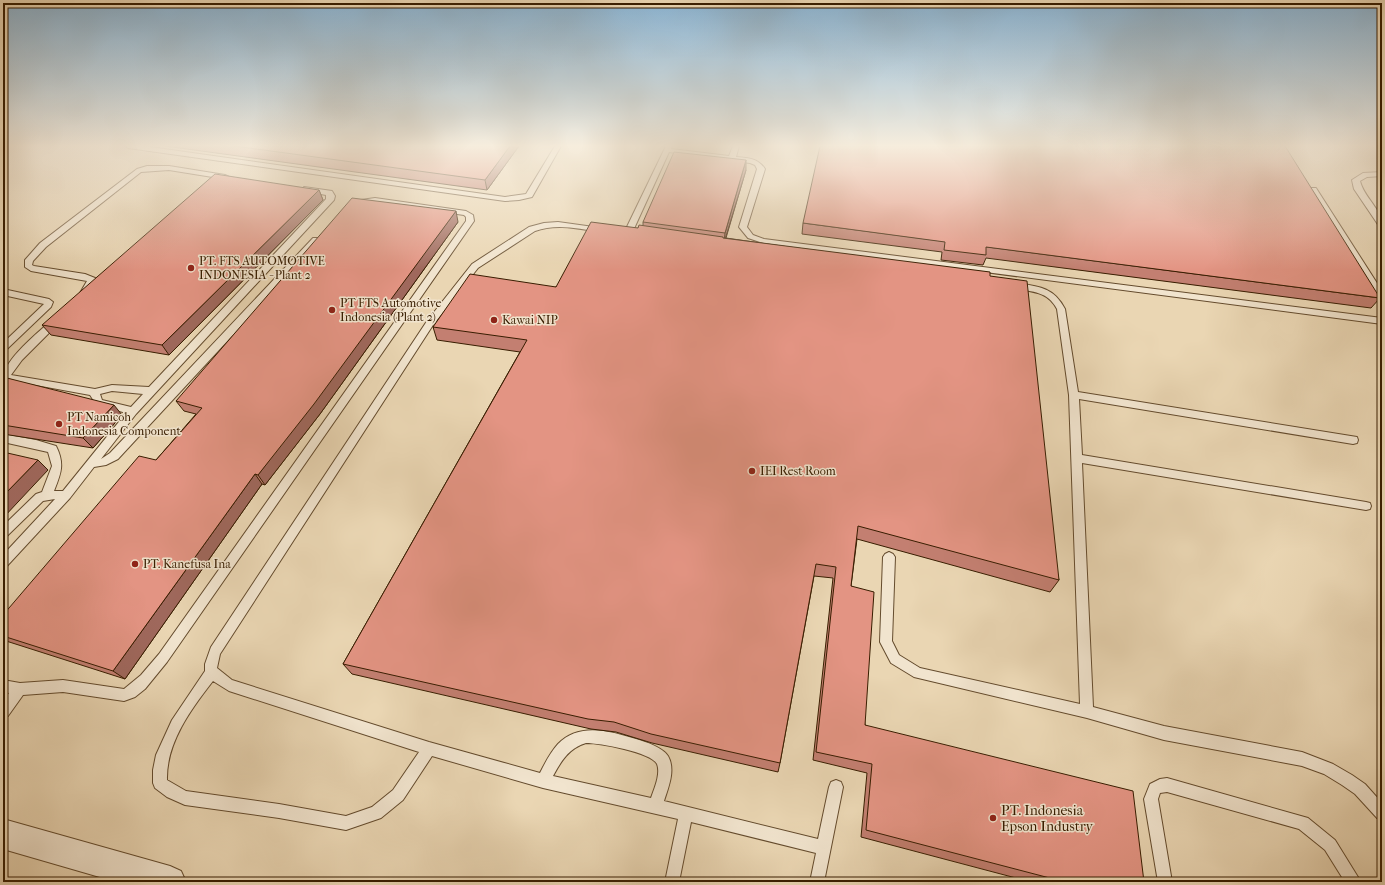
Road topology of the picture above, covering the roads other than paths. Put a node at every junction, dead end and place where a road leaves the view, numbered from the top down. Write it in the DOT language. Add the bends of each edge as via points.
graph roads {
  1 [pos="117,187"];
  2 [pos="299,187"];
  3 [pos="422,187"];
  4 [pos="534,187"];
  5 [pos="648,187"];
  6 [pos="755,187"];
  7 [pos="1310,187"];
  8 [pos="1358,187"];
  9 [pos="344,211"];
  10 [pos="1382,224"];
  11 [pos="324,232"];
  12 [pos="1008,285"];
  13 [pos="3,292"];
  14 [pos="1382,298"];
  15 [pos="77,302"];
  16 [pos="63,315"];
  17 [pos="1382,321"];
  18 [pos="3,348"];
  19 [pos="95,392"];
  20 [pos="152,392"];
  21 [pos="1074,394"];
  22 [pos="132,411"];
  23 [pos="3,438"];
  24 [pos="1353,440"];
  25 [pos="1077,458"];
  26 [pos="91,463"];
  27 [pos="66,495"];
  28 [pos="46,496"];
  29 [pos="1366,506"];
  30 [pos="3,533"];
  31 [pos="889,557"];
  32 [pos="3,563"];
  33 [pos="212,672"];
  34 [pos="3,686"];
  35 [pos="20,689"];
  36 [pos="3,711"];
  37 [pos="1087,712"];
  38 [pos="429,749"];
  39 [pos="543,781"];
  40 [pos="836,787"];
  41 [pos="655,806"];
  42 [pos="1382,813"];
  43 [pos="686,814"];
  44 [pos="3,834"];
  45 [pos="825,848"];
  46 [pos="170,882"];
  47 [pos="672,882"];
  48 [pos="818,882"];
  49 [pos="1166,882"];
  50 [pos="1354,882"];
  1 -- 15 [label="lane" via="43,245 29,260 28,265 31,268 92,280"];
  2 -- 20 [label="lane" via="329,193 330,200"];
  3 -- 4 [label="lane" via="505,199 530,195"];
  5 -- 33 [label="lane" via="625,233 558,224 544,225 532,229 475,266 430,323 215,651 210,665"];
  6 -- 17 [label="lane" via="743,227 752,238 762,241"];
  7 -- 14 [label="lane"];
  8 -- 10 [label="lane"];
  9 -- 35 [label="lane" via="349,205 357,202 375,200 466,213 470,221 146,680 131,693 124,695 63,686"];
  11 -- 26 [label="lane" via="114,456 108,461"];
  12 -- 21 [label="lane" via="1042,291 1053,296 1058,302"];
  13 -- 18 [label="lane" via="49,302"];
  16 -- 19 [label="lane" via="7,371 6,377"];
  19 -- 20 [label="lane" via="112,388"];
  19 -- 22 [label="lane" via="98,402"];
  20 -- 22 [label="lane"];
  21 -- 24 [label="lane"];
  21 -- 25 [label="lane"];
  22 -- 26 [label="lane"];
  23 -- 28 [label="lane" via="52,449 58,459 57,468"];
  25 -- 29 [label="lane"];
  25 -- 37 [label="lane"];
  26 -- 27 [label="lane"];
  27 -- 28 [label="lane"];
  27 -- 32 [label="lane"];
  28 -- 30 [label="lane" via="34,501"];
  31 -- 37 [label="lane" via="886,642 895,659 918,673"];
  33 -- 38 [label="lane" via="230,685"];
  33 -- 38 [label="lane" via="194,696 173,732 158,773 160,783 185,798 346,823 376,813 398,795"];
  34 -- 35 [label="lane"];
  35 -- 36 [label="lane"];
  37 -- 42 [label="lane" via="1164,733 1302,759 1347,780 1360,789"];
  38 -- 39 [label="lane"];
  39 -- 41 [label="lane"];
  39 -- 41 [label="lane" via="559,752 571,742 585,736 609,738 656,753 663,760 665,775"];
  40 -- 45 [label="lane"];
  41 -- 43 [label="lane"];
  43 -- 45 [label="lane"];
  43 -- 47 [label="lane"];
  44 -- 46 [label="street"];
  45 -- 48 [label="lane"];
  49 -- 50 [label="lane" via="1150,799 1155,787 1163,784 1303,823 1330,845"];
}
